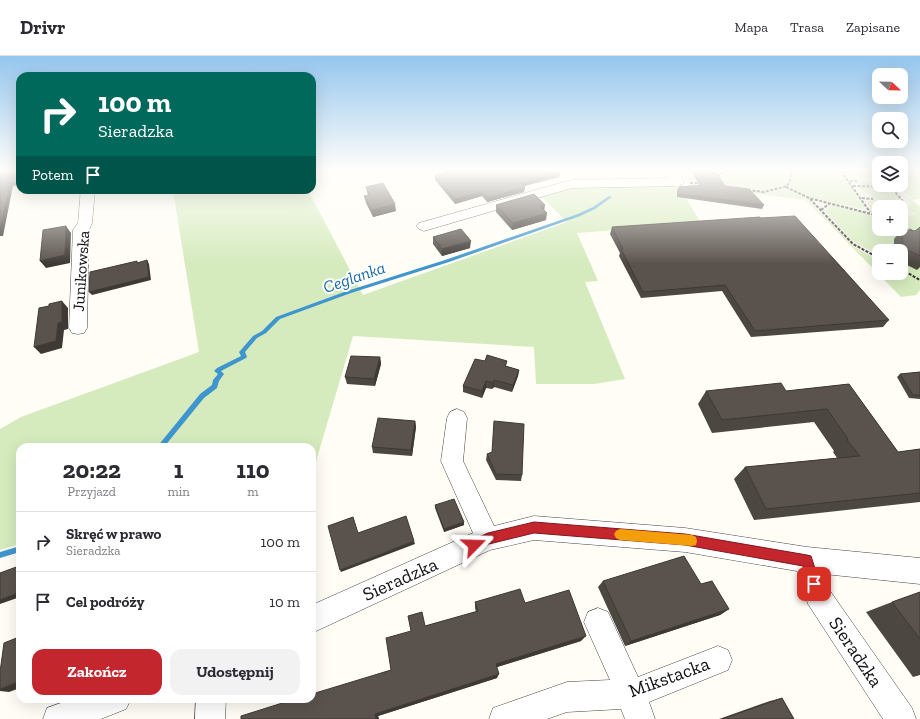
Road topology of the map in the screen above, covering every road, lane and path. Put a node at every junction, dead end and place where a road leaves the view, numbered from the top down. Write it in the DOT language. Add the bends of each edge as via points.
graph roads {
  1 [pos="87,202"];
  2 [pos="508,202"];
  3 [pos="813,202"];
  4 [pos="826,202"];
  5 [pos="864,202"];
  6 [pos="830,203"];
  7 [pos="821,210"];
  8 [pos="870,212"];
  9 [pos="424,226"];
  10 [pos="908,229"];
  11 [pos="920,234"];
  12 [pos="872,254"];
  13 [pos="908,273"];
  14 [pos="920,280"];
  15 [pos="78,328"];
  16 [pos="457,418"];
  17 [pos="488,538"];
  18 [pos="807,560"];
  19 [pos="920,570"];
  20 [pos="316,617"];
  21 [pos="598,622"];
  22 [pos="718,660"];
  23 [pos="104,703"];
  24 [pos="211,703"];
  25 [pos="636,707"];
  26 [pos="58,719"];
  27 [pos="210,719"];
  28 [pos="504,719"];
  29 [pos="901,719"];
  1 -- 15 [label="street, Junikowska" via="85,222 81,230"];
  2 -- 9 [label="street"];
  3 -- 7 [label="path"];
  4 -- 6 [label="path"];
  5 -- 8 [label="path"];
  6 -- 7 [label="path"];
  6 -- 8 [label="path"];
  7 -- 12 [label="path" via="853,244"];
  10 -- 11 [label="path"];
  13 -- 14 [label="path"];
  16 -- 17 [label="street" via="452,461"];
  17 -- 18 [label="street, Sieradzka" via="534,528 685,540"];
  17 -- 20 [label="street, Sieradzka"];
  18 -- 19 [label="street, Sieradzka"];
  18 -- 29 [label="street, Sieradzka" via="817,596"];
  21 -- 25 [label="street"];
  22 -- 25 [label="street, Mikstacka"];
  23 -- 26 [label="street"];
  24 -- 27 [label="street"];
  25 -- 28 [label="street, Mikstacka" via="567,697"];
}
